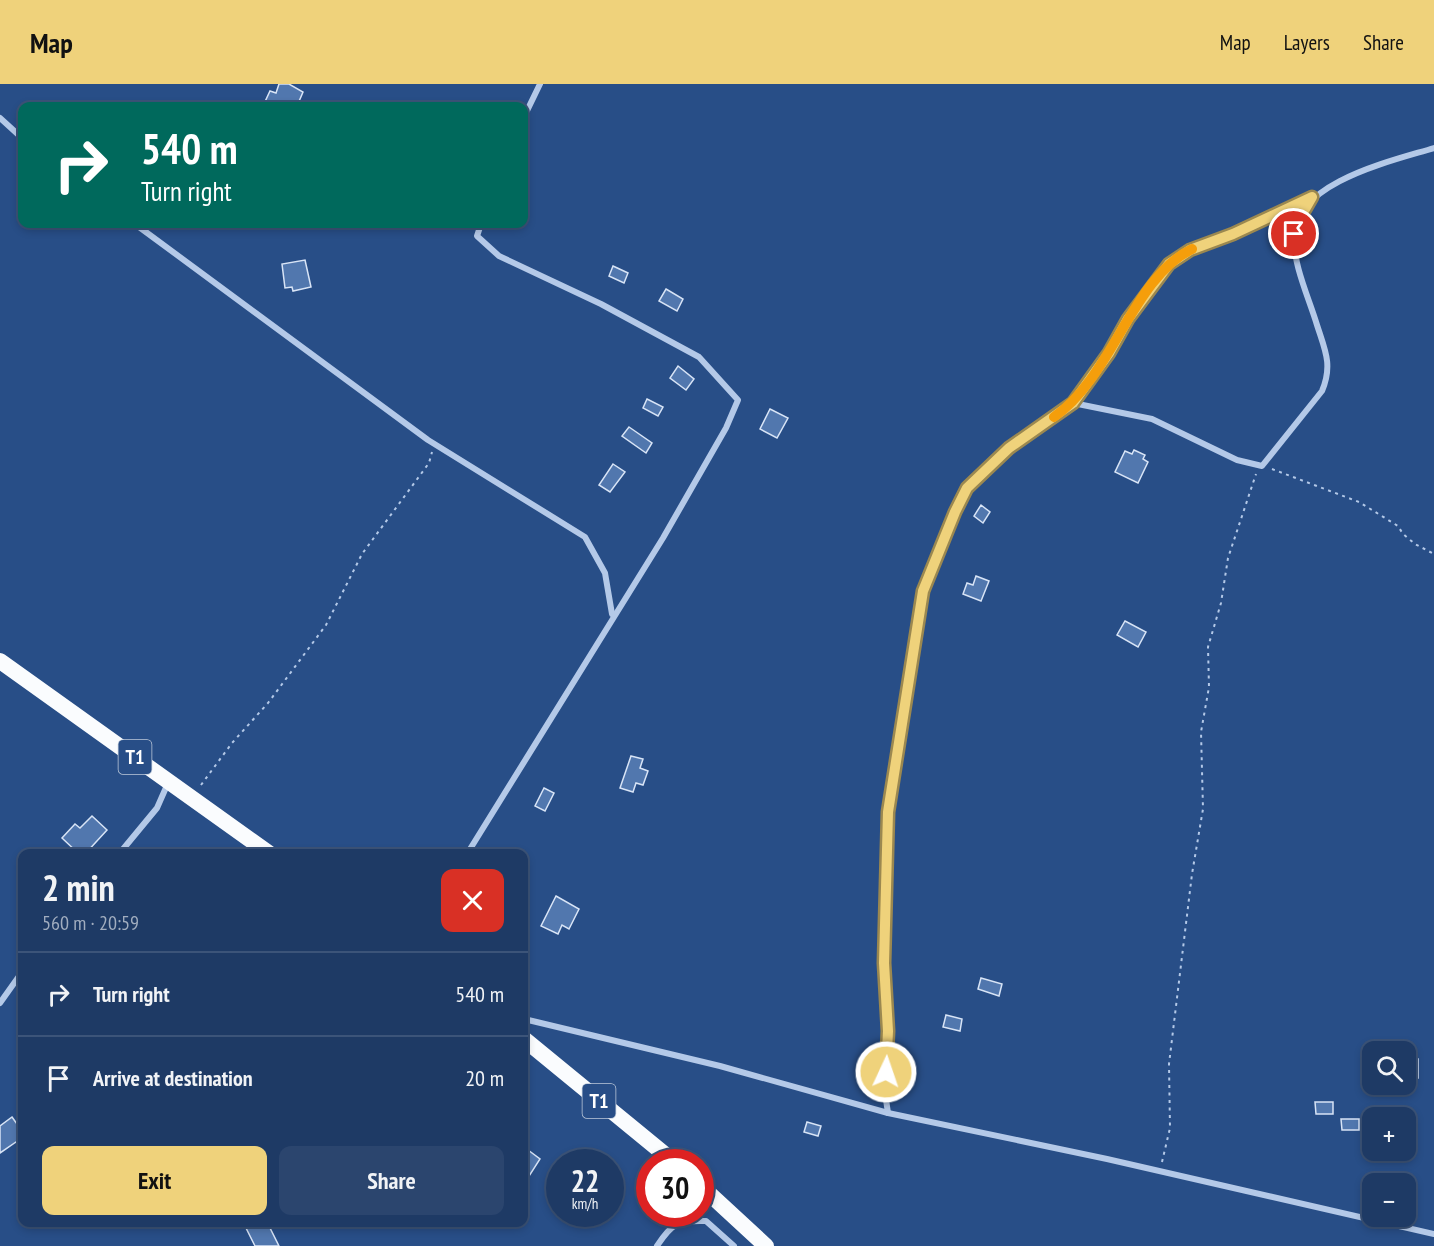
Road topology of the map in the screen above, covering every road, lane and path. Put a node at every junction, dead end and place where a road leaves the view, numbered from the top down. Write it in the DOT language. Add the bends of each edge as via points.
graph roads {
  1 [pos="540,84"];
  2 [pos="528,109"];
  3 [pos="0,118"];
  4 [pos="18,134"];
  5 [pos="1434,148"];
  6 [pos="1312,197"];
  7 [pos="140,228"];
  8 [pos="480,228"];
  9 [pos="1073,403"];
  10 [pos="434,444"];
  11 [pos="1262,465"];
  12 [pos="1434,554"];
  13 [pos="612,616"];
  14 [pos="0,661"];
  15 [pos="168,781"];
  16 [pos="195,800"];
  17 [pos="123,849"];
  18 [pos="263,849"];
  19 [pos="470,849"];
  20 [pos="18,978"];
  21 [pos="0,1003"];
  22 [pos="528,1020"];
  23 [pos="528,1042"];
  24 [pos="888,1113"];
  25 [pos="658,1149"];
  26 [pos="1159,1171"];
  27 [pos="714,1198"];
  28 [pos="1434,1234"];
  29 [pos="657,1246"];
  30 [pos="734,1246"];
  31 [pos="766,1246"];
  1 -- 2 [label="street"];
  3 -- 4 [label="street"];
  5 -- 6 [label="street" via="1347,178"];
  6 -- 9 [label="street" via="1190,250 1169,264"];
  6 -- 11 [label="street" via="1297,223 1295,252 1329,356 1328,377 1322,391"];
  7 -- 10 [label="street"];
  8 -- 13 [label="street" via="477,236 499,256 601,304 699,357 738,400 707,462"];
  9 -- 11 [label="street" via="1152,420 1237,460"];
  9 -- 24 [label="street" via="1009,448 967,488 923,591 888,812 884,963"];
  10 -- 13 [label="street" via="585,537 605,573"];
  10 -- 16 [label="path" via="429,463 362,554 326,625 219,760 196,791"];
  11 -- 12 [label="path" via="1359,502"];
  11 -- 26 [label="path" via="1238,523 1208,647 1209,687 1201,732 1203,809 1169,1064 1170,1128"];
  13 -- 19 [label="street"];
  14 -- 15 [label="highway, T1"];
  15 -- 16 [label="highway, T1"];
  15 -- 17 [label="street" via="157,808"];
  16 -- 18 [label="highway, T1"];
  20 -- 21 [label="street"];
  22 -- 24 [label="street" via="720,1066"];
  23 -- 25 [label="highway, T1"];
  24 -- 26 [label="street"];
  26 -- 28 [label="street"];
  27 -- 31 [label="highway"];
  29 -- 30 [label="street" via="668,1228 684,1220 706,1221"];
}
